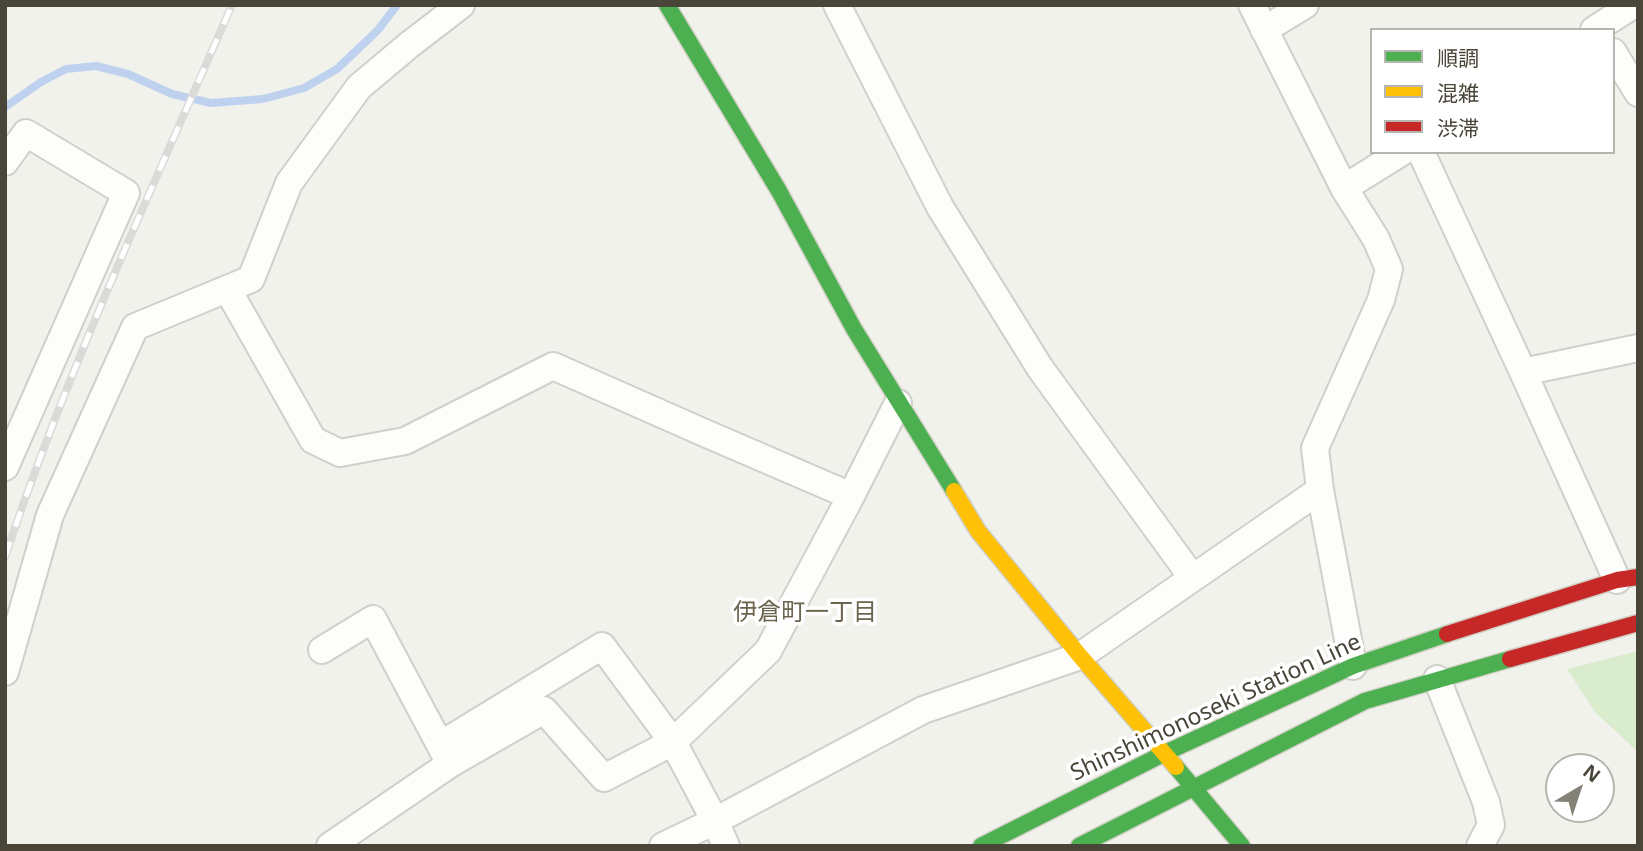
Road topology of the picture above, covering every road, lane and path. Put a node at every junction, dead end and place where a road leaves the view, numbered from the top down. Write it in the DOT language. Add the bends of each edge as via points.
graph roads {
  1 [pos="461,5"];
  2 [pos="667,5"];
  3 [pos="837,5"];
  4 [pos="1252,5"];
  5 [pos="1305,5"];
  6 [pos="1633,5"];
  7 [pos="1598,28"];
  8 [pos="1264,30"];
  9 [pos="1615,55"];
  10 [pos="1638,93"];
  11 [pos="1399,154"];
  12 [pos="1422,154"];
  13 [pos="5,162"];
  14 [pos="1344,188"];
  15 [pos="228,290"];
  16 [pos="1638,348"];
  17 [pos="1523,372"];
  18 [pos="898,403"];
  19 [pos="5,467"];
  20 [pos="1320,490"];
  21 [pos="851,496"];
  22 [pos="1192,577"];
  23 [pos="1627,578"];
  24 [pos="1638,623"];
  25 [pos="322,650"];
  26 [pos="1080,656"];
  27 [pos="1353,666"];
  28 [pos="5,672"];
  29 [pos="1437,679"];
  30 [pos="673,742"];
  31 [pos="1165,753"];
  32 [pos="445,755"];
  33 [pos="1192,788"];
  34 [pos="715,821"];
  35 [pos="330,846"];
  36 [pos="663,846"];
  37 [pos="726,846"];
  38 [pos="981,846"];
  39 [pos="1079,846"];
  40 [pos="1242,846"];
  41 [pos="1480,846"];
  1 -- 15 [label="street" via="359,87 289,183 251,279"];
  2 -- 18 [label="main road"];
  3 -- 22 [label="street" via="940,207 1040,368"];
  4 -- 8 [label="street"];
  5 -- 8 [label="street"];
  6 -- 7 [label="street"];
  8 -- 14 [label="street"];
  9 -- 10 [label="street"];
  11 -- 14 [label="street"];
  12 -- 17 [label="street"];
  13 -- 19 [label="street" via="26,134 126,193"];
  14 -- 20 [label="street" via="1389,269 1381,300 1315,448"];
  15 -- 21 [label="street" via="313,440 340,453 405,441 553,366"];
  15 -- 28 [label="street" via="135,327 50,515"];
  16 -- 17 [label="street"];
  17 -- 23 [label="street"];
  18 -- 21 [label="street"];
  18 -- 26 [label="main road" via="978,531"];
  20 -- 22 [label="street"];
  20 -- 27 [label="street"];
  21 -- 30 [label="street" via="768,651"];
  22 -- 26 [label="street"];
  23 -- 27 [label="main road, Shinshimonoseki Station Line"];
  24 -- 29 [label="main road"];
  25 -- 32 [label="street" via="373,619"];
  26 -- 31 [label="main road"];
  26 -- 34 [label="street" via="923,710"];
  27 -- 31 [label="main road, Shinshimonoseki Station Line"];
  29 -- 33 [label="main road" via="1365,701"];
  29 -- 41 [label="street" via="1486,802 1491,825"];
  30 -- 32 [label="street" via="604,778 544,710"];
  30 -- 32 [label="street" via="602,646"];
  30 -- 34 [label="street"];
  31 -- 33 [label="main road"];
  31 -- 38 [label="main road, Shinshimonoseki Station Line"];
  32 -- 35 [label="street"];
  33 -- 39 [label="main road"];
  33 -- 40 [label="main road"];
  34 -- 36 [label="street"];
  34 -- 37 [label="street"];
}
